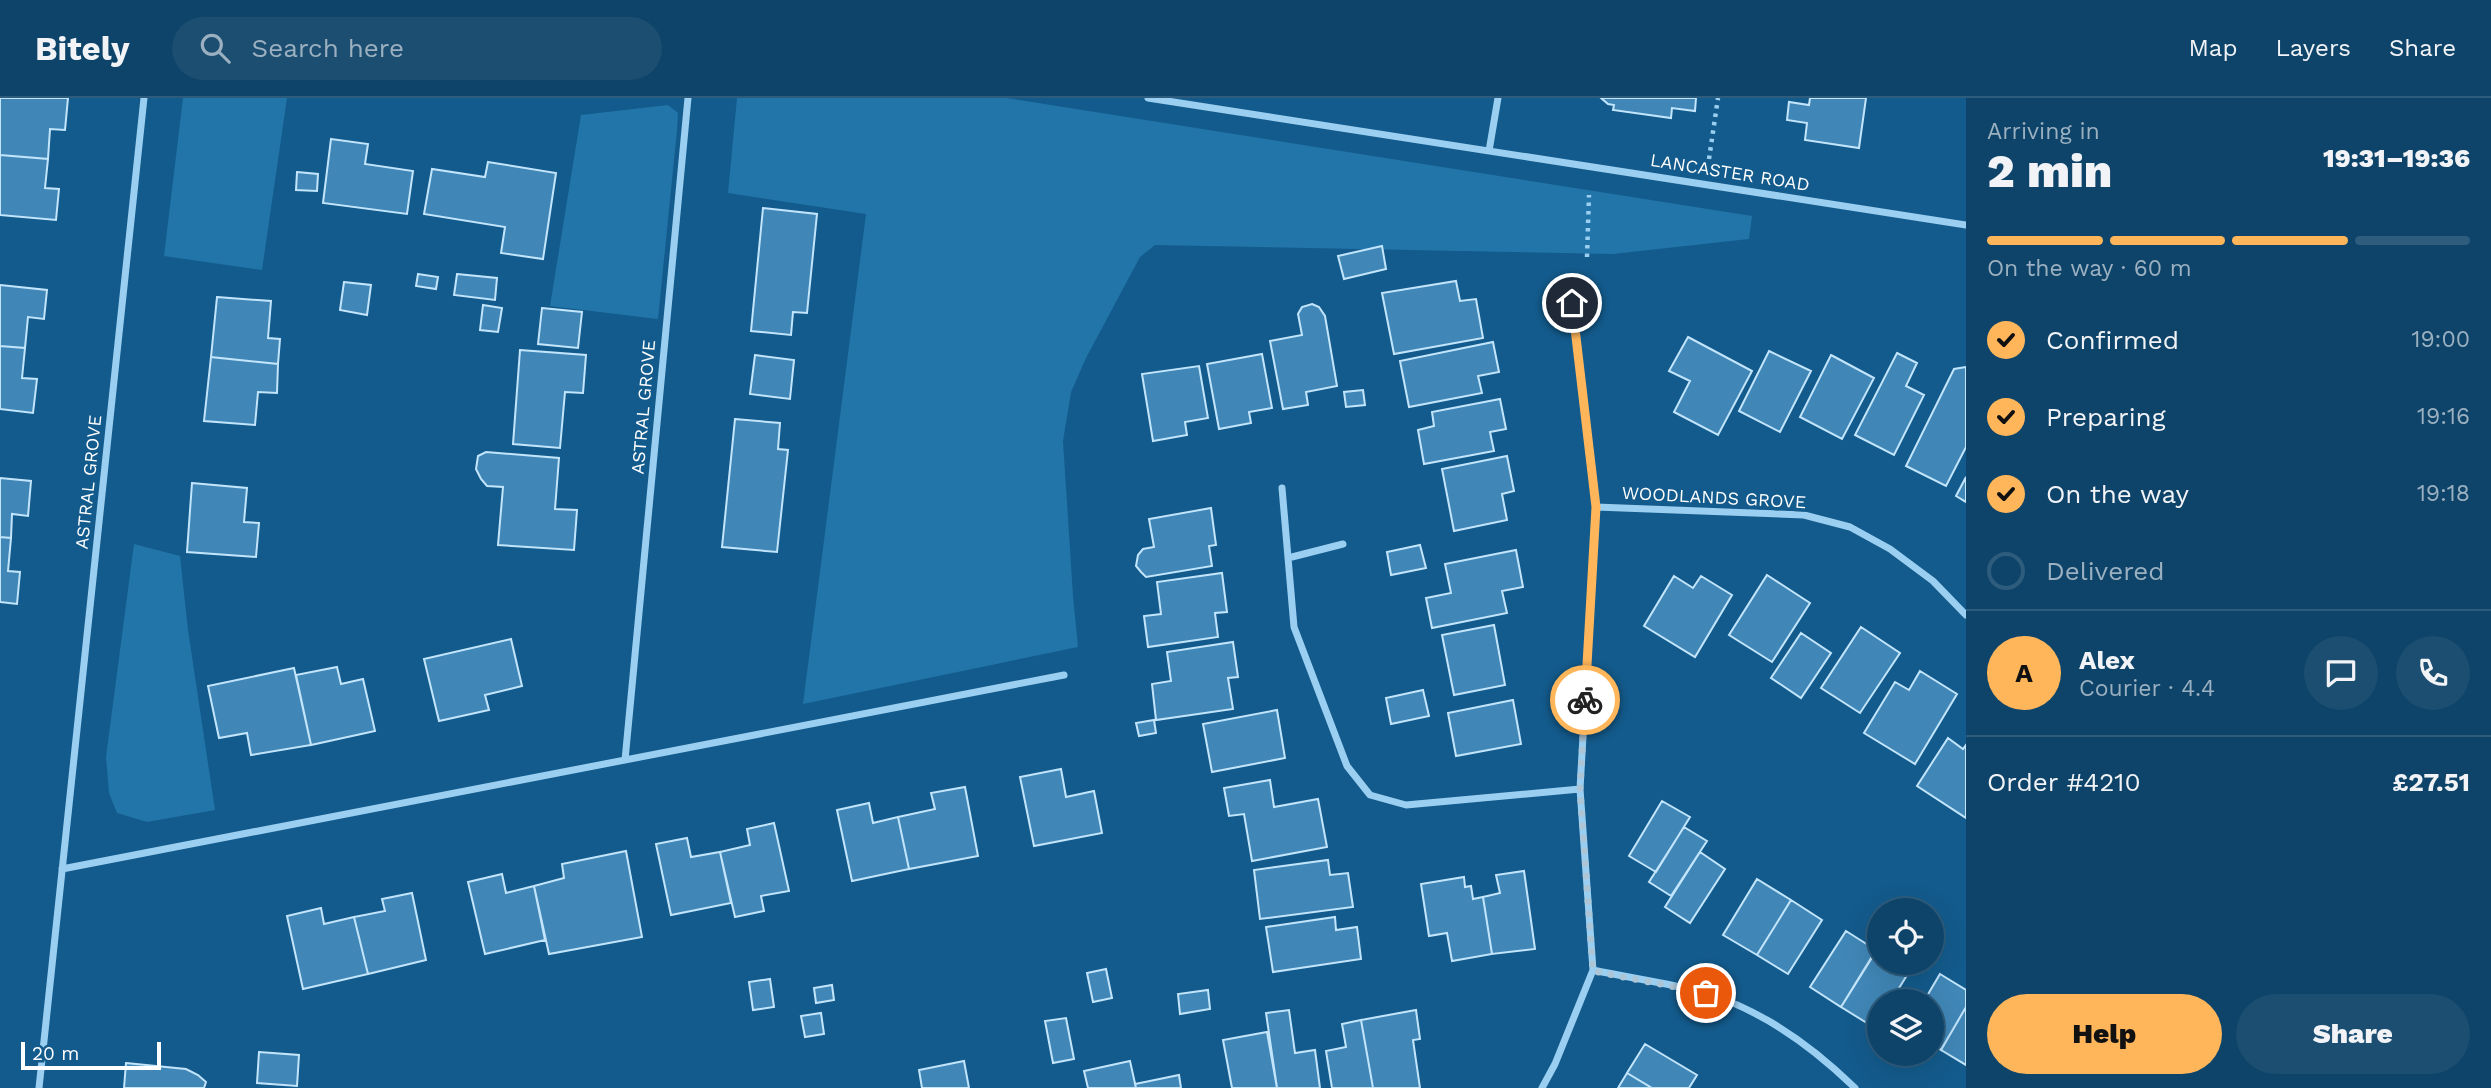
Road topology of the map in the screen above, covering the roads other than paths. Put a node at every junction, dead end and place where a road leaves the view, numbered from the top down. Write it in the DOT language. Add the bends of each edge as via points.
graph roads {
  1 [pos="144,98"];
  2 [pos="688,98"];
  3 [pos="1147,98"];
  4 [pos="1498,98"];
  5 [pos="1489,151"];
  6 [pos="1966,225"];
  7 [pos="1569,278"];
  8 [pos="1282,488"];
  9 [pos="1596,507"];
  10 [pos="1343,544"];
  11 [pos="1288,558"];
  12 [pos="1966,615"];
  13 [pos="1064,675"];
  14 [pos="625,760"];
  15 [pos="1580,789"];
  16 [pos="62,869"];
  17 [pos="1593,971"];
  18 [pos="39,1088"];
  19 [pos="1542,1088"];
  20 [pos="1855,1088"];
  1 -- 16 [label="street, ASTRAL GROVE"];
  2 -- 14 [label="street, ASTRAL GROVE"];
  3 -- 5 [label="street, LANCASTER ROAD"];
  4 -- 5 [label="street"];
  5 -- 6 [label="street, LANCASTER ROAD"];
  7 -- 9 [label="street"];
  8 -- 11 [label="street"];
  9 -- 12 [label="street, WOODLANDS GROVE" via="1804,515 1850,527 1933,581"];
  9 -- 15 [label="street"];
  10 -- 11 [label="street"];
  11 -- 15 [label="street" via="1294,627 1347,766 1370,795 1406,805"];
  13 -- 14 [label="street"];
  14 -- 16 [label="street"];
  15 -- 17 [label="street"];
  16 -- 18 [label="street, ASTRAL GROVE"];
  17 -- 19 [label="street"];
  17 -- 20 [label="street" via="1706,993 1760,1016 1810,1048"];
}
